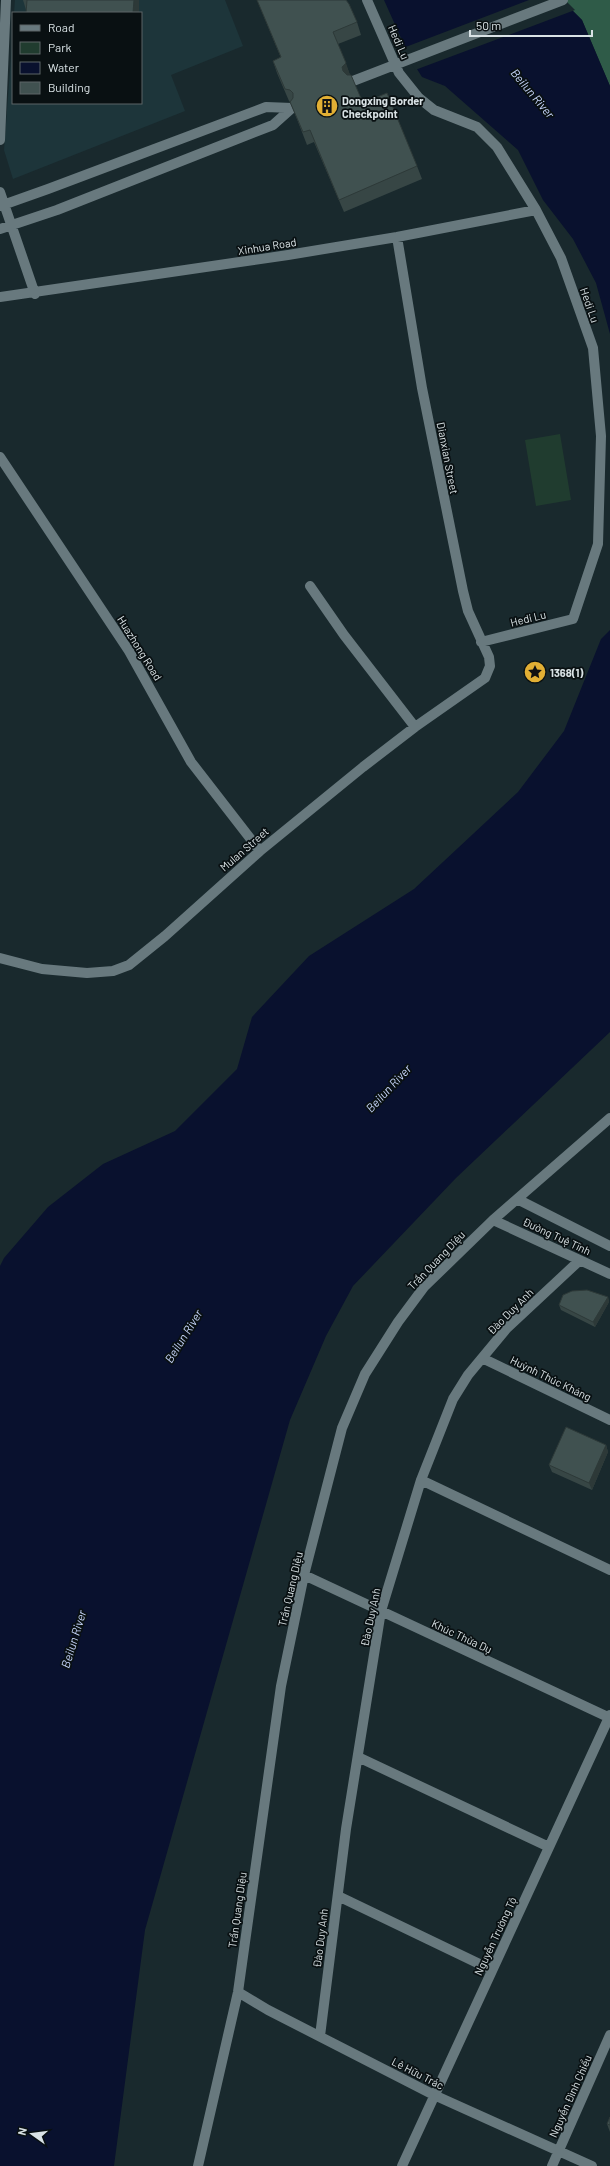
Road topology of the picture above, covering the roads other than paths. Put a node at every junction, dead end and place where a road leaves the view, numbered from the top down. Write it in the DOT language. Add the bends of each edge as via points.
graph roads {
  1 [pos="6,0"];
  2 [pos="367,0"];
  3 [pos="563,0"];
  4 [pos="353,82"];
  5 [pos="0,140"];
  6 [pos="0,192"];
  7 [pos="0,206"];
  8 [pos="536,210"];
  9 [pos="0,229"];
  10 [pos="397,237"];
  11 [pos="35,294"];
  12 [pos="0,298"];
  13 [pos="0,457"];
  14 [pos="310,586"];
  15 [pos="482,642"];
  16 [pos="485,678"];
  17 [pos="415,727"];
  18 [pos="260,851"];
  19 [pos="0,958"];
  20 [pos="610,1118"];
  21 [pos="517,1199"];
  22 [pos="493,1220"];
  23 [pos="610,1246"];
  24 [pos="580,1260"];
  25 [pos="610,1274"];
  26 [pos="482,1358"];
  27 [pos="610,1420"];
  28 [pos="421,1480"];
  29 [pos="610,1570"];
  30 [pos="304,1576"];
  31 [pos="382,1611"];
  32 [pos="610,1717"];
  33 [pos="358,1757"];
  34 [pos="549,1847"];
  35 [pos="338,1896"];
  36 [pos="492,1970"];
  37 [pos="238,1992"];
  38 [pos="610,2035"];
  39 [pos="320,2036"];
  40 [pos="434,2095"];
  41 [pos="559,2151"];
  42 [pos="198,2166"];
  43 [pos="402,2166"];
  44 [pos="552,2166"];
  45 [pos="592,2166"];
  1 -- 5 [label="street"];
  2 -- 8 [label="street, Hedi Lu" via="399,73 419,98 434,110 477,127 497,147"];
  3 -- 4 [label="street"];
  6 -- 11 [label="street"];
  7 -- 9 [label="street" via="266,107 292,108 273,125 58,210"];
  8 -- 10 [label="street, Xinhua Road"];
  8 -- 15 [label="street, Hedi Lu" via="561,258 592,348 601,436 598,544 573,619"];
  10 -- 11 [label="street, Xinhua Road"];
  10 -- 15 [label="street, Dianxian Street" via="422,388 463,592 468,611"];
  11 -- 12 [label="street, Xinhua Road"];
  13 -- 18 [label="street, Huazhong Road" via="130,651 191,762"];
  14 -- 17 [label="street"];
  15 -- 16 [label="street, Dianxian Street" via="490,666"];
  16 -- 17 [label="street, Mulan Street"];
  17 -- 18 [label="street, Mulan Street"];
  18 -- 19 [label="street, Mulan Street" via="129,965 113,971 87,973 42,969"];
  20 -- 21 [label="street, Trần Quang Diệu"];
  21 -- 22 [label="street, Trần Quang Diệu"];
  21 -- 23 [label="street, Đường Tuệ Tĩnh"];
  22 -- 24 [label="street, Đường Tuệ Tĩnh"];
  22 -- 30 [label="street, Trần Quang Diệu" via="424,1287 365,1374 342,1428"];
  24 -- 25 [label="street, Đường Tuệ Tĩnh"];
  24 -- 26 [label="street, Đào Duy Anh" via="507,1328"];
  26 -- 27 [label="street, Huỳnh Thúc Kháng"];
  26 -- 28 [label="street, Đào Duy Anh" via="453,1398"];
  28 -- 29 [label="street"];
  28 -- 31 [label="street, Đào Duy Anh"];
  30 -- 31 [label="street, Khúc Thừa Dụ"];
  30 -- 37 [label="street, Trần Quang Diệu" via="280,1686"];
  31 -- 32 [label="street, Khúc Thừa Dụ"];
  31 -- 33 [label="street, Đào Duy Anh"];
  32 -- 34 [label="street, Nguyễn Trường Tộ"];
  33 -- 34 [label="street"];
  33 -- 35 [label="street, Đào Duy Anh"];
  34 -- 36 [label="street, Nguyễn Trường Tộ"];
  35 -- 36 [label="street"];
  35 -- 39 [label="street, Đào Duy Anh"];
  36 -- 40 [label="street, Nguyễn Trường Tộ"];
  37 -- 39 [label="street, Lê Hữu Trác"];
  37 -- 42 [label="street, Trần Quang Diệu"];
  38 -- 41 [label="street, Nguyễn Đình Chiểu"];
  39 -- 40 [label="street, Lê Hữu Trác"];
  40 -- 41 [label="street, Lê Hữu Trác"];
  40 -- 43 [label="street, Nguyễn Trường Tộ"];
  41 -- 44 [label="street, Nguyễn Đình Chiểu"];
  41 -- 45 [label="street, Lê Hữu Trác"];
}
